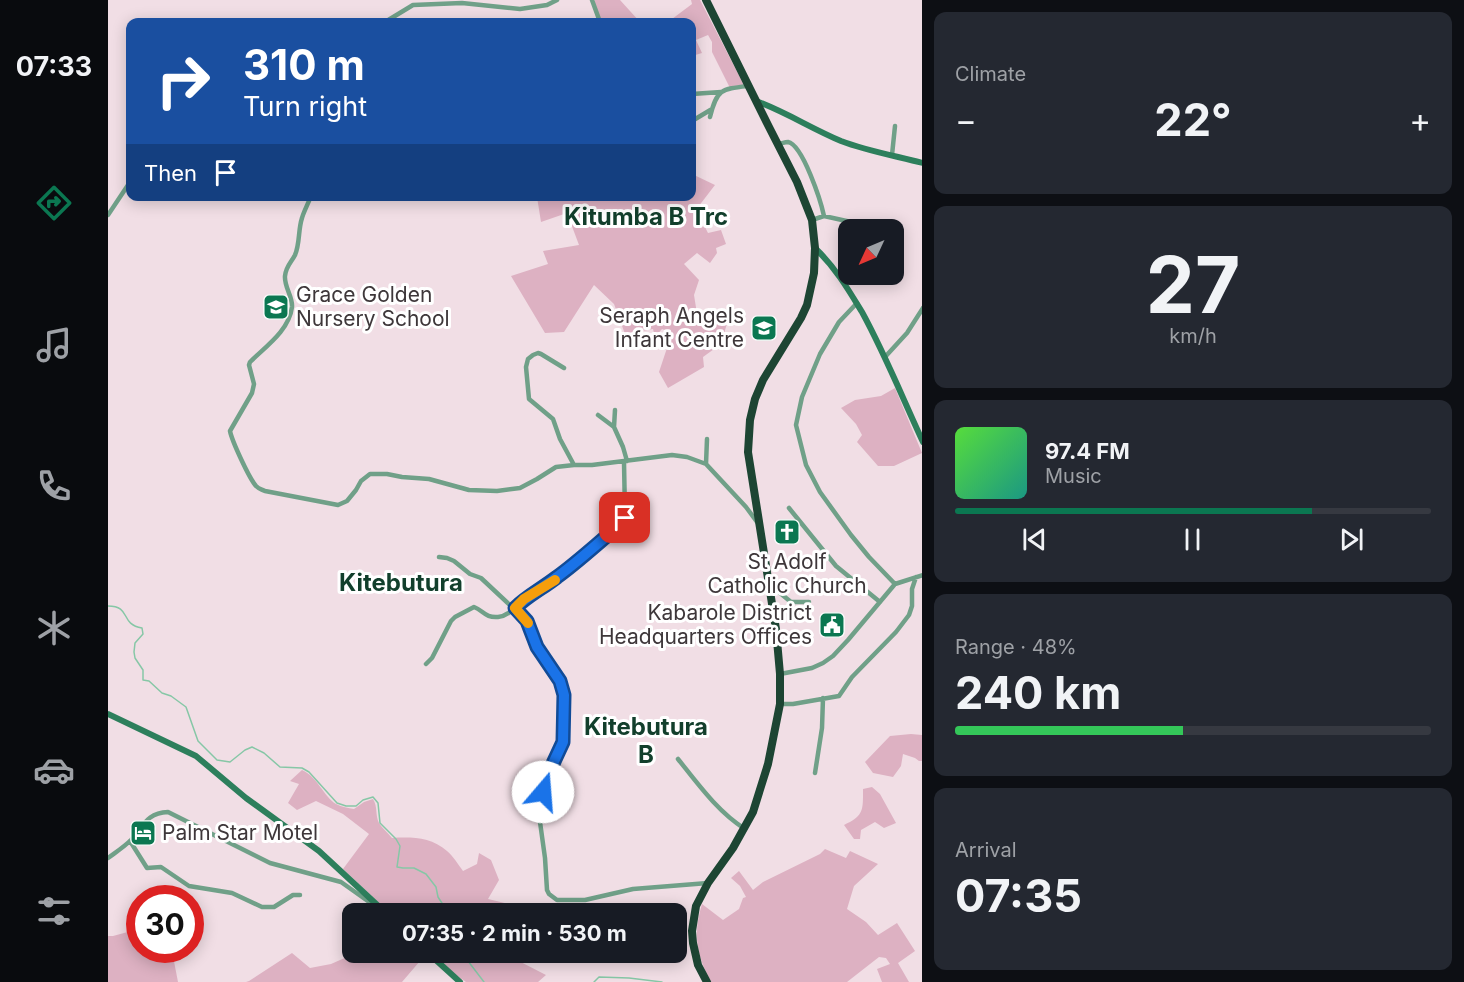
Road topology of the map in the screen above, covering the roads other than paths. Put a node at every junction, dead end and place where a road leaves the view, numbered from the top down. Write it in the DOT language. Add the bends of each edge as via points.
graph roads {
  1 [pos="557,0"];
  2 [pos="592,0"];
  3 [pos="706,0"];
  4 [pos="423,2"];
  5 [pos="391,18"];
  6 [pos="599,18"];
  7 [pos="749,86"];
  8 [pos="721,92"];
  9 [pos="696,94"];
  10 [pos="756,101"];
  11 [pos="712,109"];
  12 [pos="710,117"];
  13 [pos="696,119"];
  14 [pos="895,126"];
  15 [pos="778,144"];
  16 [pos="892,155"];
  17 [pos="922,164"];
  18 [pos="810,176"];
  19 [pos="798,182"];
  20 [pos="126,188"];
  21 [pos="818,196"];
  22 [pos="805,199"];
  23 [pos="309,201"];
  24 [pos="108,215"];
  25 [pos="824,216"];
  26 [pos="838,219"];
  27 [pos="812,220"];
  28 [pos="815,249"];
  29 [pos="856,303"];
  30 [pos="922,308"];
  31 [pos="885,357"];
  32 [pos="564,368"];
  33 [pos="615,410"];
  34 [pos="598,414"];
  35 [pos="614,427"];
  36 [pos="707,439"];
  37 [pos="922,442"];
  38 [pos="625,462"];
  39 [pos="706,464"];
  40 [pos="574,465"];
  41 [pos="789,508"];
  42 [pos="759,524"];
  43 [pos="439,557"];
  44 [pos="922,575"];
  45 [pos="916,577"];
  46 [pos="896,585"];
  47 [pos="768,588"];
  48 [pos="809,602"];
  49 [pos="879,602"];
  50 [pos="515,608"];
  51 [pos="426,664"];
  52 [pos="780,674"];
  53 [pos="823,698"];
  54 [pos="780,704"];
  55 [pos="108,714"];
  56 [pos="678,759"];
  57 [pos="815,773"];
  58 [pos="745,828"];
  59 [pos="130,841"];
  60 [pos="108,858"];
  61 [pos="708,883"];
  62 [pos="300,895"];
  63 [pos="370,903"];
  64 [pos="376,903"];
  65 [pos="440,963"];
  66 [pos="460,982"];
  67 [pos="707,982"];
  1 -- 4 [label="street" via="520,9"];
  2 -- 6 [label="street"];
  3 -- 7 [label="highway"];
  4 -- 5 [label="street"];
  7 -- 8 [label="street"];
  7 -- 10 [label="highway"];
  8 -- 9 [label="street"];
  8 -- 11 [label="street"];
  10 -- 15 [label="highway"];
  10 -- 16 [label="street" via="838,140"];
  11 -- 12 [label="street"];
  11 -- 13 [label="street"];
  14 -- 16 [label="street"];
  15 -- 18 [label="street" via="787,142 793,146"];
  15 -- 19 [label="highway"];
  16 -- 17 [label="street"];
  18 -- 19 [label="street"];
  18 -- 21 [label="street"];
  19 -- 22 [label="highway"];
  20 -- 24 [label="street"];
  21 -- 22 [label="street"];
  21 -- 25 [label="street"];
  22 -- 27 [label="highway"];
  23 -- 40 [label="street" via="295,256 286,268 290,315 278,336 250,363 252,393 230,431 257,487 338,505 347,501 370,474 497,491 520,488 556,467"];
  25 -- 26 [label="street"];
  25 -- 27 [label="street"];
  27 -- 28 [label="highway"];
  28 -- 29 [label="street" via="840,275"];
  28 -- 42 [label="highway" via="807,305 764,380 750,420 748,452"];
  29 -- 31 [label="street"];
  29 -- 46 [label="street" via="820,354 802,397 796,425 806,465 820,492"];
  30 -- 31 [label="street" via="907,333"];
  31 -- 37 [label="street"];
  32 -- 40 [label="street" via="538,353 533,355 526,367 528,395 532,403 553,419"];
  33 -- 35 [label="street"];
  34 -- 35 [label="street"];
  35 -- 38 [label="street"];
  36 -- 39 [label="street"];
  38 -- 39 [label="street" via="672,455"];
  38 -- 40 [label="street"];
  38 -- 50 [label="street" via="623,522"];
  39 -- 42 [label="street"];
  41 -- 49 [label="street" via="836,566"];
  42 -- 47 [label="highway"];
  43 -- 50 [label="street" via="454,561 481,578"];
  44 -- 45 [label="street"];
  45 -- 46 [label="street"];
  45 -- 53 [label="street" via="909,615 896,632 838,696"];
  46 -- 49 [label="street"];
  47 -- 48 [label="street" via="790,602"];
  47 -- 52 [label="highway"];
  49 -- 52 [label="street" via="833,656 812,668"];
  50 -- 51 [label="street" via="496,617 474,607 455,617"];
  50 -- 61 [label="street" via="527,621 564,695 563,742 550,770 540,810 549,894 561,901 585,900 633,889"];
  52 -- 54 [label="highway"];
  53 -- 54 [label="street"];
  53 -- 57 [label="street"];
  54 -- 58 [label="highway" via="768,764"];
  55 -- 64 [label="street" via="196,756 319,851"];
  56 -- 58 [label="street" via="717,806"];
  58 -- 61 [label="highway"];
  59 -- 60 [label="street"];
  59 -- 62 [label="street" via="147,868 161,867 189,886 232,893 261,907 274,907"];
  59 -- 63 [label="street" via="150,816 168,812 270,864 338,881"];
  61 -- 67 [label="highway" via="696,906 693,931 698,965"];
  65 -- 66 [label="street"];
}
